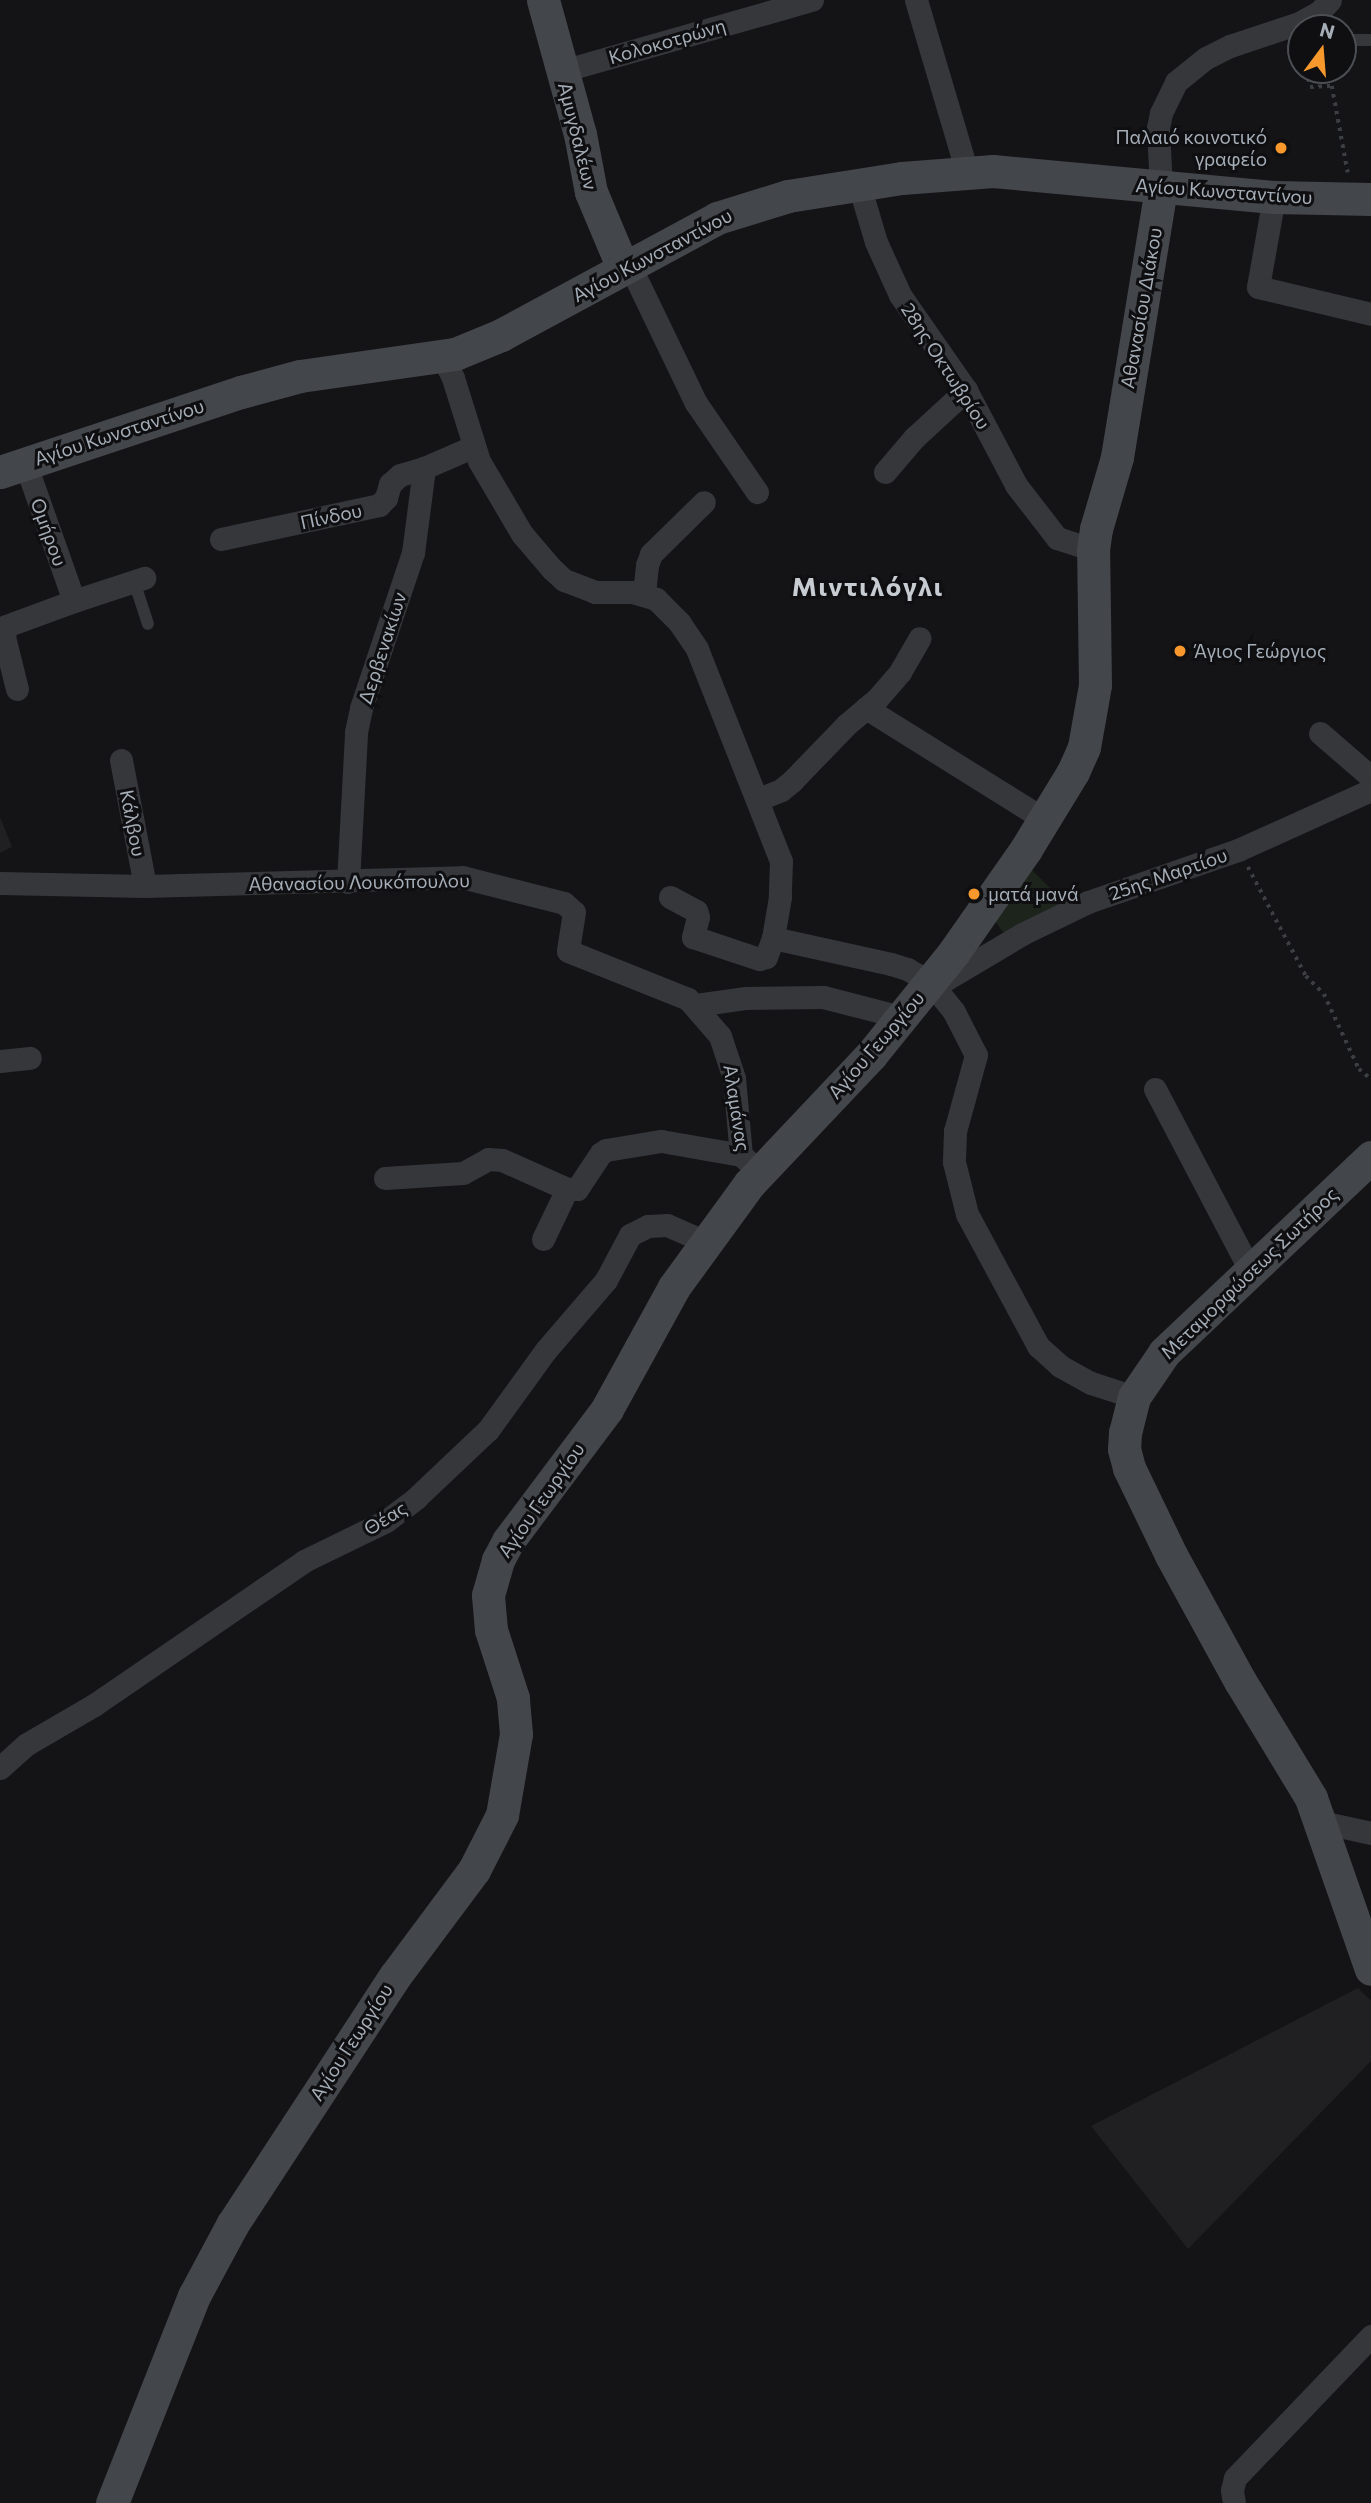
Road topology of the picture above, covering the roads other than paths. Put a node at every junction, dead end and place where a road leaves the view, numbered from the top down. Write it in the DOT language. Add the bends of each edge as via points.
graph roads {
  1 [pos="543,0"];
  2 [pos="812,0"];
  3 [pos="916,0"];
  4 [pos="1330,0"];
  5 [pos="1316,14"];
  6 [pos="1287,35"];
  7 [pos="562,71"];
  8 [pos="967,172"];
  9 [pos="859,185"];
  10 [pos="1161,188"];
  11 [pos="1274,197"];
  12 [pos="1362,199"];
  13 [pos="626,266"];
  14 [pos="1371,314"];
  15 [pos="443,358"];
  16 [pos="966,390"];
  17 [pos="472,447"];
  18 [pos="12,467"];
  19 [pos="424,468"];
  20 [pos="885,472"];
  21 [pos="757,492"];
  22 [pos="704,502"];
  23 [pos="221,539"];
  24 [pos="1093,550"];
  25 [pos="139,579"];
  26 [pos="644,594"];
  27 [pos="74,601"];
  28 [pos="148,624"];
  29 [pos="920,638"];
  30 [pos="17,689"];
  31 [pos="866,708"];
  32 [pos="1320,733"];
  33 [pos="121,760"];
  34 [pos="1371,777"];
  35 [pos="1371,790"];
  36 [pos="759,799"];
  37 [pos="1045,820"];
  38 [pos="348,882"];
  39 [pos="0,883"];
  40 [pos="145,886"];
  41 [pos="670,897"];
  42 [pos="773,938"];
  43 [pos="930,982"];
  44 [pos="696,1005"];
  45 [pos="901,1017"];
  46 [pos="30,1058"];
  47 [pos="0,1061"];
  48 [pos="1156,1089"];
  49 [pos="1371,1157"];
  50 [pos="750,1163"];
  51 [pos="384,1178"];
  52 [pos="566,1189"];
  53 [pos="543,1239"];
  54 [pos="706,1242"];
  55 [pos="1250,1270"];
  56 [pos="1134,1397"];
  57 [pos="0,1768"];
  58 [pos="1321,1822"];
  59 [pos="1371,1833"];
  60 [pos="1371,1969"];
  61 [pos="1371,2336"];
  62 [pos="112,2503"];
  63 [pos="1234,2503"];
  1 -- 7 [label="street, Αμυγδαλέων"];
  2 -- 7 [label="street, Κολοκοτρώνη"];
  3 -- 8 [label="street"];
  4 -- 5 [label="street, Αθανασίου Διάκου"];
  6 -- 10 [label="street, Αθανασίου Διάκου" via="1230,46 1176,82 1158,128"];
  7 -- 13 [label="street, Αμυγδαλέων" via="591,192"];
  8 -- 9 [label="street, Αγίου Κωνσταντίνου"];
  8 -- 10 [label="street, Αγίου Κωνσταντίνου"];
  9 -- 13 [label="street, Αγίου Κωνσταντίνου" via="743,208"];
  9 -- 16 [label="street, 28ης Οκτωβρίου" via="876,242 900,295"];
  10 -- 11 [label="street, Αγίου Κωνσταντίνου"];
  10 -- 24 [label="street, Αθανασίου Διάκου" via="1117,457"];
  11 -- 12 [label="street, Αγίου Κωνσταντίνου"];
  11 -- 14 [label="street" via="1258,287"];
  13 -- 15 [label="street, Αγίου Κωνσταντίνου" via="501,335"];
  13 -- 21 [label="street" via="695,403"];
  15 -- 17 [label="street" via="462,405"];
  15 -- 18 [label="street, Αγίου Κωνσταντίνου" via="300,376"];
  16 -- 20 [label="street"];
  16 -- 24 [label="street, 28ης Οκτωβρίου" via="1016,485 1057,538"];
  17 -- 19 [label="street"];
  17 -- 26 [label="street" via="522,534 564,580 594,592"];
  18 -- 27 [label="street, Ομήρου"];
  19 -- 23 [label="street, Πίνδου" via="400,475 379,505"];
  19 -- 38 [label="street, Δερβενακίων" via="413,553 356,732"];
  22 -- 26 [label="street" via="651,554"];
  24 -- 37 [label="street, Αγίου Γεωργίου" via="1096,648 1090,722 1073,772"];
  25 -- 27 [label="street"];
  25 -- 28 [label="lane"];
  26 -- 36 [label="street" via="656,599 679,622 697,649"];
  27 -- 30 [label="street" via="6,626 4,637"];
  29 -- 31 [label="street" via="900,672"];
  31 -- 36 [label="street" via="792,782"];
  31 -- 37 [label="street"];
  32 -- 34 [label="street"];
  33 -- 40 [label="street, Κάλβου"];
  35 -- 43 [label="street, 25ης Μαρτίου" via="1238,850 1088,902 1021,934 943,981"];
  36 -- 42 [label="street" via="781,861"];
  37 -- 43 [label="street, Αγίου Γεωργίου"];
  38 -- 40 [label="street, Αθανασίου Λουκόπουλου"];
  38 -- 44 [label="street, Αθανασίου Λουκόπουλου" via="462,877 564,903 574,912 567,946 573,956 678,994"];
  39 -- 40 [label="street, Αθανασίου Λουκόπουλου"];
  41 -- 42 [label="street" via="696,911 693,937 759,959 766,957"];
  42 -- 43 [label="street" via="891,964"];
  43 -- 45 [label="street, Αγίου Γεωργίου"];
  43 -- 56 [label="street" via="954,1013 976,1055 955,1131 954,1162 967,1214 1038,1346 1060,1366 1091,1383"];
  44 -- 45 [label="street" via="745,998 823,996"];
  44 -- 50 [label="street, Αλαμάνας" via="720,1035 731,1062"];
  45 -- 50 [label="street, Αγίου Γεωργίου" via="871,1055"];
  46 -- 47 [label="street"];
  48 -- 55 [label="street"];
  49 -- 55 [label="street, Μεταμορφώσεως Σωτήρος"];
  50 -- 52 [label="street" via="661,1142 606,1150 577,1189"];
  50 -- 54 [label="street, Αγίου Γεωργίου"];
  51 -- 52 [label="street" via="463,1173 488,1160 502,1160"];
  52 -- 53 [label="street"];
  54 -- 57 [label="street, Θέας" via="667,1225 648,1226 630,1235 606,1280 488,1430 416,1498 386,1521 304,1560 94,1705 27,1744"];
  54 -- 62 [label="street, Αγίου Γεωργίου" via="674,1287 607,1409 542,1493 498,1560 488,1608 513,1698 516,1734 502,1815 490,1842 388,1986 225,2237 194,2297"];
  55 -- 56 [label="street, Μεταμορφώσεως Σωτήρος" via="1164,1353"];
  56 -- 58 [label="street, Μεταμορφώσεως Σωτήρος" via="1125,1432 1129,1468 1207,1621"];
  58 -- 59 [label="street"];
  58 -- 60 [label="street, Μεταμορφώσεως Σωτήρος"];
  61 -- 63 [label="street" via="1236,2478"];
}
